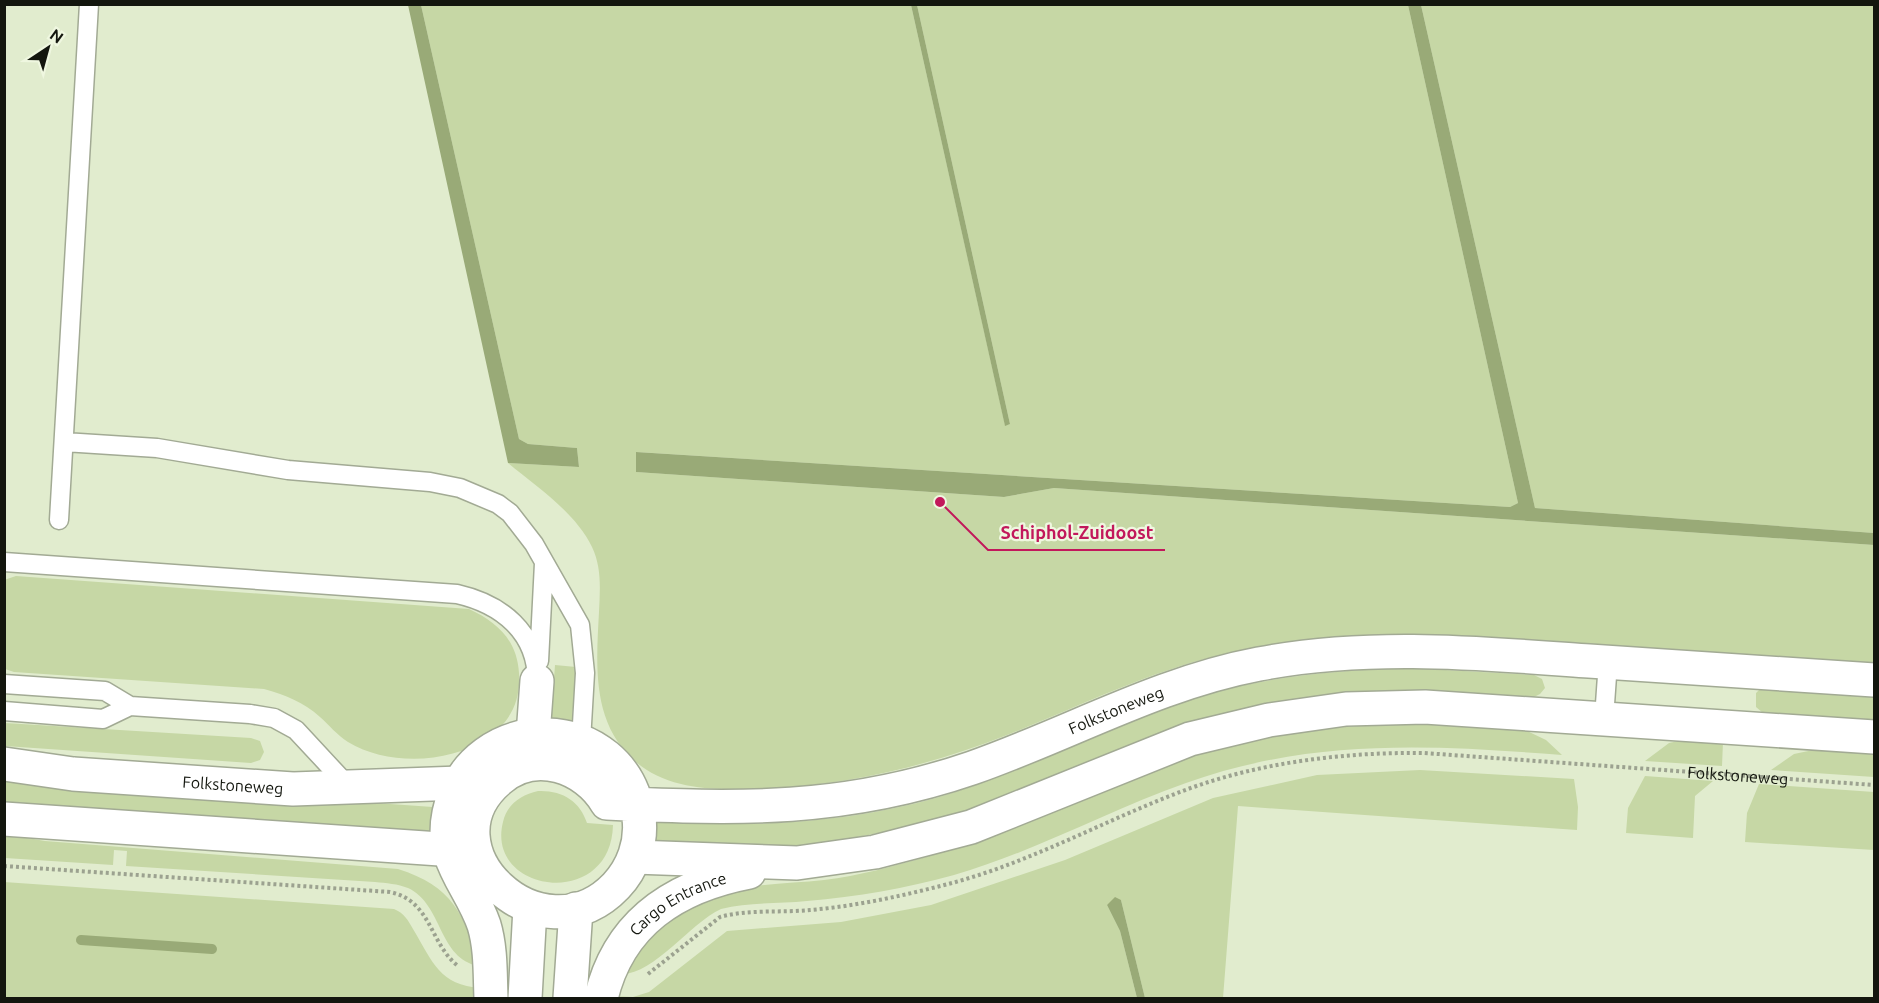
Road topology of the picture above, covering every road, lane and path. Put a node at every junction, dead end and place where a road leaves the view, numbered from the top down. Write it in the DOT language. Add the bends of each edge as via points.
graph roads {
  1 [pos="89,4"];
  2 [pos="64,442"];
  3 [pos="59,520"];
  4 [pos="541,554"];
  5 [pos="4,562"];
  6 [pos="1608,662"];
  7 [pos="1875,680"];
  8 [pos="537,681"];
  9 [pos="4,684"];
  10 [pos="130,706"];
  11 [pos="4,711"];
  12 [pos="1604,718"];
  13 [pos="533,735"];
  14 [pos="1875,737"];
  15 [pos="581,741"];
  16 [pos="4,764"];
  17 [pos="1601,765"];
  18 [pos="460,783"];
  19 [pos="1875,785"];
  20 [pos="350,789"];
  21 [pos="637,804"];
  22 [pos="4,819"];
  23 [pos="462,851"];
  24 [pos="634,856"];
  25 [pos="797,863"];
  26 [pos="531,908"];
  27 [pos="576,909"];
  28 [pos="491,999"];
  29 [pos="525,999"];
  30 [pos="570,999"];
  31 [pos="601,999"];
  1 -- 2 [label="lane"];
  2 -- 3 [label="lane"];
  2 -- 4 [label="lane" via="157,448 288,470 460,488 482,495 510,513"];
  4 -- 8 [label="lane" via="545,577"];
  4 -- 15 [label="lane" via="582,632 585,673"];
  5 -- 8 [label="lane" via="464,596 490,604 514,621 533,653"];
  6 -- 7 [label="street, Folkstoneweg"];
  6 -- 12 [label="lane"];
  6 -- 21 [label="street, Folkstoneweg" via="1378,650 1299,657 1227,671 1164,690 982,764 879,794 767,807"];
  8 -- 13 [label="street"];
  9 -- 10 [label="lane" via="105,691"];
  10 -- 11 [label="lane" via="104,719"];
  10 -- 20 [label="lane" via="274,718 296,730"];
  12 -- 14 [label="street"];
  12 -- 25 [label="street" via="1386,706 1307,713 1162,749 1026,807 935,838 875,852"];
  13 -- 15 [label="street"];
  13 -- 18 [label="street" via="492,750"];
  15 -- 21 [label="street" via="618,766 631,785"];
  16 -- 20 [label="street, Folkstoneweg" via="114,777"];
  17 -- 19 [label="path, Folkstoneweg"];
  18 -- 20 [label="street, Folkstoneweg"];
  18 -- 23 [label="street" via="447,822"];
  21 -- 23 [label="street" via="607,803 592,783 572,769 555,764 518,768 502,777 484,797"];
  21 -- 24 [label="street" via="639,831"];
  22 -- 23 [label="street"];
  23 -- 26 [label="street" via="505,894"];
  23 -- 28 [label="street" via="455,869 473,900 486,935"];
  24 -- 25 [label="street"];
  24 -- 27 [label="street" via="620,882 605,896"];
  25 -- 31 [label="street, Cargo Entrance" via="724,877 664,904 639,926 618,954"];
  26 -- 27 [label="street"];
  26 -- 29 [label="street"];
  27 -- 30 [label="street"];
}
